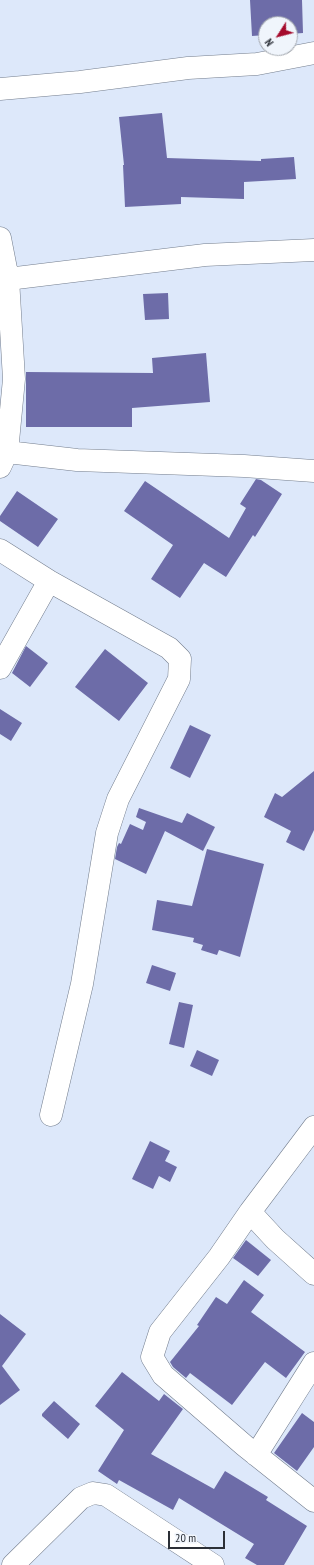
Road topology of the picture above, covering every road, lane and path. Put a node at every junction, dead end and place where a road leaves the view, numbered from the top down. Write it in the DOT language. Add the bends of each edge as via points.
graph roads {
  1 [pos="314,53"];
  2 [pos="0,89"];
  3 [pos="0,238"];
  4 [pos="314,250"];
  5 [pos="8,279"];
  6 [pos="7,379"];
  7 [pos="5,414"];
  8 [pos="4,460"];
  9 [pos="314,471"];
  10 [pos="0,550"];
  11 [pos="49,581"];
  12 [pos="0,668"];
  13 [pos="51,1115"];
  14 [pos="314,1127"];
  15 [pos="250,1212"];
  16 [pos="314,1274"];
  17 [pos="314,1363"];
  18 [pos="256,1455"];
  19 [pos="314,1501"];
  20 [pos="13,1565"];
  21 [pos="213,1565"];
  1 -- 2 [label="street" via="257,64 188,68"];
  3 -- 5 [label="street"];
  4 -- 5 [label="street" via="205,256"];
  5 -- 6 [label="street"];
  6 -- 7 [label="street"];
  7 -- 8 [label="street"];
  8 -- 9 [label="street" via="77,460"];
  10 -- 11 [label="street"];
  11 -- 12 [label="street"];
  11 -- 13 [label="street" via="169,648 180,660 179,679 118,799 107,834 82,984"];
  14 -- 15 [label="street"];
  15 -- 16 [label="street"];
  15 -- 18 [label="street" via="219,1257 160,1332 152,1356 163,1375"];
  17 -- 18 [label="street"];
  18 -- 19 [label="street"];
  20 -- 21 [label="street" via="81,1498 93,1494 106,1495"];
}
